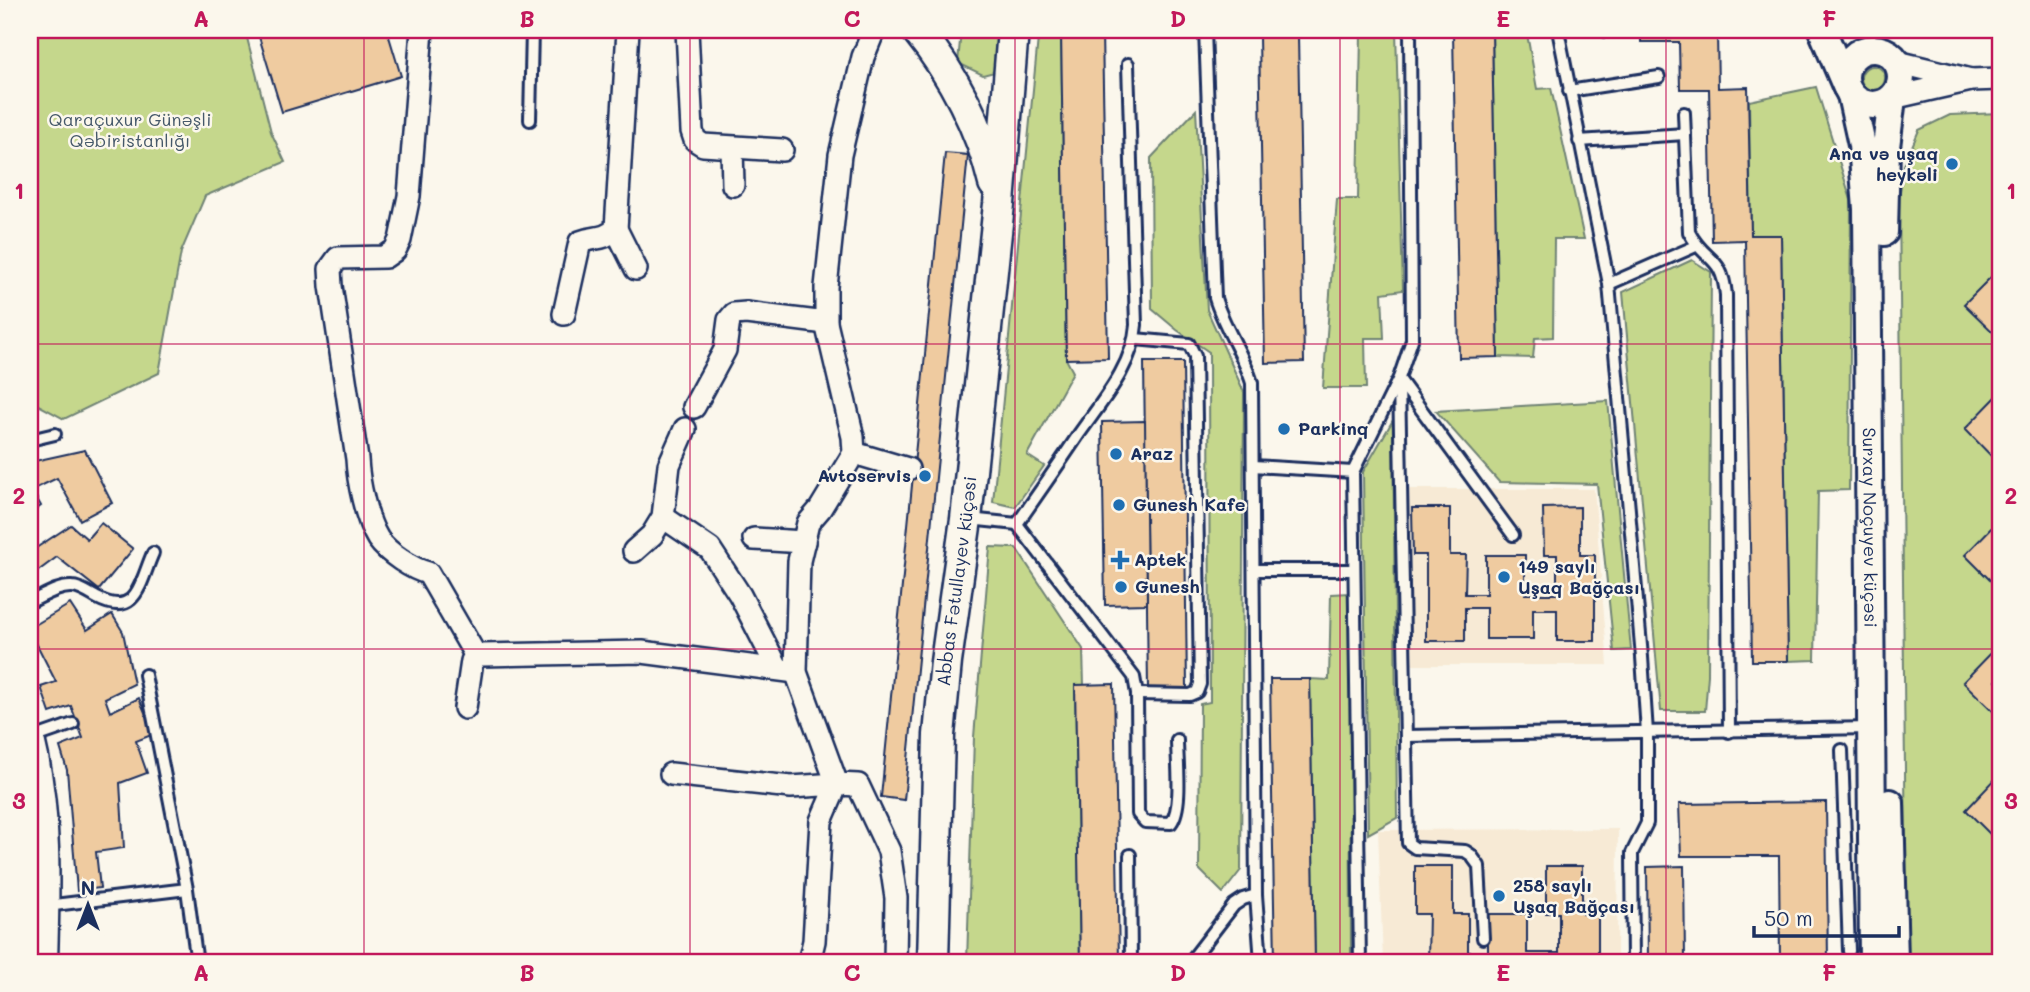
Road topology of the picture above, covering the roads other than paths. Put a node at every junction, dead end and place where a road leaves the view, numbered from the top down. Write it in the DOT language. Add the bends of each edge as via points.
graph roads {
  1 [pos="422,30"];
  2 [pos="532,30"];
  3 [pos="628,30"];
  4 [pos="687,30"];
  5 [pos="874,30"];
  6 [pos="1013,30"];
  7 [pos="1205,30"];
  8 [pos="1410,30"];
  9 [pos="1558,30"];
  10 [pos="1822,30"];
  11 [pos="1869,30"];
  12 [pos="918,31"];
  13 [pos="1894,59"];
  14 [pos="1128,64"];
  15 [pos="1011,71"];
  16 [pos="1659,77"];
  17 [pos="949,78"];
  18 [pos="2000,79"];
  19 [pos="1971,80"];
  20 [pos="1569,91"];
  21 [pos="1849,91"];
  22 [pos="1892,98"];
  23 [pos="1684,113"];
  24 [pos="530,120"];
  25 [pos="1685,134"];
  26 [pos="1579,141"];
  27 [pos="732,148"];
  28 [pos="782,150"];
  29 [pos="733,185"];
  30 [pos="999,204"];
  31 [pos="616,229"];
  32 [pos="1696,246"];
  33 [pos="636,269"];
  34 [pos="1609,284"];
  35 [pos="564,314"];
  36 [pos="827,323"];
  37 [pos="1135,339"];
  38 [pos="1399,378"];
  39 [pos="694,407"];
  40 [pos="685,429"];
  41 [pos="55,434"];
  42 [pos="30,440"];
  43 [pos="854,453"];
  44 [pos="1253,466"];
  45 [pos="908,469"];
  46 [pos="1353,472"];
  47 [pos="663,517"];
  48 [pos="966,519"];
  49 [pos="1017,524"];
  50 [pos="1513,535"];
  51 [pos="754,539"];
  52 [pos="804,542"];
  53 [pos="634,551"];
  54 [pos="153,553"];
  55 [pos="1353,569"];
  56 [pos="1254,570"];
  57 [pos="30,602"];
  58 [pos="476,656"];
  59 [pos="787,670"];
  60 [pos="145,676"];
  61 [pos="1137,694"];
  62 [pos="465,708"];
  63 [pos="73,724"];
  64 [pos="1872,728"];
  65 [pos="1729,732"];
  66 [pos="1647,733"];
  67 [pos="1406,736"];
  68 [pos="1177,740"];
  69 [pos="30,741"];
  70 [pos="1842,750"];
  71 [pos="671,774"];
  72 [pos="837,784"];
  73 [pos="1872,835"];
  74 [pos="1845,838"];
  75 [pos="1130,855"];
  76 [pos="187,889"];
  77 [pos="1256,895"];
  78 [pos="44,906"];
  79 [pos="1483,938"];
  80 [pos="1850,951"];
  81 [pos="196,956"];
  82 [pos="42,962"];
  83 [pos="809,962"];
  84 [pos="895,962"];
  85 [pos="933,962"];
  86 [pos="1131,962"];
  87 [pos="1190,962"];
  88 [pos="1261,962"];
  89 [pos="1360,962"];
  90 [pos="1633,962"];
  91 [pos="1873,962"];
  92 [pos="1894,962"];
  1 -- 58 [label="street" via="409,196 400,240 385,257 338,258 330,269 331,286 358,483 379,539 402,561 428,573"];
  2 -- 24 [label="lane"];
  3 -- 31 [label="street"];
  4 -- 27 [label="street" via="695,140"];
  5 -- 36 [label="street" via="863,57 840,155 826,287"];
  6 -- 15 [label="main road, Abbas Fətullayev küçəsi"];
  7 -- 44 [label="lane" via="1215,298 1252,383"];
  8 -- 38 [label="lane" via="1412,340"];
  9 -- 20 [label="lane"];
  10 -- 21 [label="street, Surxay Noçuyev küçəsi"];
  11 -- 13 [label="street"];
  12 -- 17 [label="main road"];
  13 -- 19 [label="street"];
  13 -- 21 [label="street" via="1874,50 1857,55 1847,69"];
  13 -- 22 [label="street" via="1901,81"];
  14 -- 37 [label="lane"];
  15 -- 17 [label="main road" via="999,90 989,94 969,91"];
  15 -- 30 [label="main road, Abbas Fətullayev küçəsi"];
  16 -- 20 [label="lane"];
  17 -- 30 [label="main road" via="987,153"];
  18 -- 19 [label="street"];
  19 -- 22 [label="street"];
  20 -- 26 [label="lane"];
  21 -- 22 [label="street" via="1858,101 1875,105"];
  21 -- 64 [label="street, Surxay Noçuyev küçəsi" via="1862,145 1867,209"];
  22 -- 92 [label="street, Surxay Noçuyev küçəsi" via="1884,223"];
  23 -- 25 [label="lane"];
  25 -- 26 [label="lane"];
  25 -- 32 [label="lane" via="1689,232"];
  26 -- 34 [label="lane"];
  27 -- 28 [label="street"];
  27 -- 29 [label="street"];
  30 -- 48 [label="main road, Abbas Fətullayev küçəsi"];
  31 -- 33 [label="street"];
  31 -- 35 [label="street" via="606,238 580,242"];
  32 -- 34 [label="lane"];
  32 -- 65 [label="lane" via="1724,275 1726,295"];
  34 -- 66 [label="lane"];
  36 -- 39 [label="street" via="734,314 725,350"];
  36 -- 43 [label="street"];
  37 -- 49 [label="lane" via="1115,381"];
  37 -- 61 [label="lane" via="1189,344 1195,356 1200,684 1190,695"];
  38 -- 46 [label="lane"];
  38 -- 50 [label="lane"];
  38 -- 67 [label="lane"];
  40 -- 47 [label="street" via="669,464"];
  41 -- 42 [label="lane"];
  43 -- 45 [label="street"];
  43 -- 52 [label="street" via="808,523"];
  44 -- 46 [label="lane"];
  44 -- 56 [label="lane"];
  46 -- 55 [label="lane"];
  47 -- 53 [label="street" via="652,536"];
  47 -- 59 [label="street" via="710,549"];
  48 -- 49 [label="lane"];
  48 -- 85 [label="main road, Abbas Fətullayev küçəsi" via="939,735"];
  49 -- 61 [label="lane" via="1128,666"];
  51 -- 52 [label="street"];
  52 -- 59 [label="street"];
  54 -- 57 [label="lane" via="134,597 122,606 72,587"];
  55 -- 56 [label="lane"];
  55 -- 89 [label="lane"];
  56 -- 77 [label="lane"];
  58 -- 59 [label="street" via="642,652"];
  58 -- 62 [label="street"];
  59 -- 72 [label="street"];
  60 -- 76 [label="lane"];
  61 -- 68 [label="lane" via="1138,814 1145,822 1171,822 1175,817"];
  63 -- 69 [label="lane"];
  64 -- 65 [label="lane"];
  64 -- 73 [label="street, Surxay Noçuyev küçəsi"];
  65 -- 66 [label="lane"];
  66 -- 67 [label="lane"];
  66 -- 90 [label="lane" via="1647,823 1632,853"];
  67 -- 79 [label="lane" via="1408,843 1415,848 1471,855 1479,866"];
  69 -- 78 [label="main road" via="40,797"];
  70 -- 74 [label="lane"];
  71 -- 72 [label="street" via="791,787"];
  72 -- 83 [label="street" via="821,821"];
  72 -- 84 [label="street" via="858,785 889,851 896,898"];
  73 -- 74 [label="lane"];
  73 -- 91 [label="street, Surxay Noçuyev küçəsi"];
  74 -- 80 [label="lane"];
  75 -- 86 [label="lane"];
  76 -- 78 [label="lane"];
  76 -- 81 [label="lane"];
  77 -- 87 [label="lane" via="1234,905"];
  77 -- 88 [label="lane"];
  78 -- 82 [label="main road"];
}
